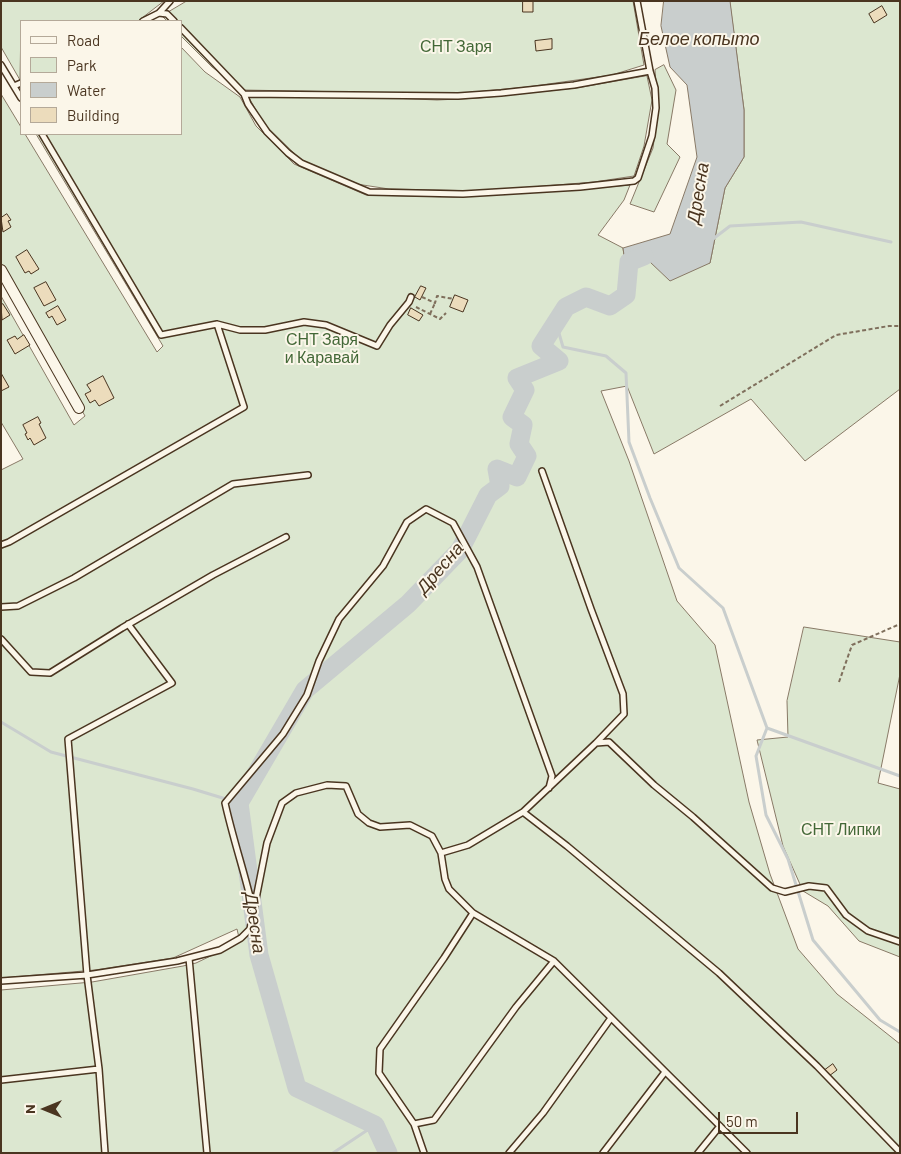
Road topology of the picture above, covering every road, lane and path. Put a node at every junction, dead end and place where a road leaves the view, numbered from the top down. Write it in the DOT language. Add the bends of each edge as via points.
graph roads {
  1 [pos="170,1"];
  2 [pos="637,1"];
  3 [pos="159,13"];
  4 [pos="146,20"];
  5 [pos="173,20"];
  6 [pos="182,29"];
  7 [pos="1,66"];
  8 [pos="650,71"];
  9 [pos="20,83"];
  10 [pos="14,86"];
  11 [pos="244,94"];
  12 [pos="20,96"];
  13 [pos="43,135"];
  14 [pos="1,270"];
  15 [pos="411,297"];
  16 [pos="422,297"];
  17 [pos="454,299"];
  18 [pos="435,303"];
  19 [pos="413,310"];
  20 [pos="446,313"];
  21 [pos="430,314"];
  22 [pos="218,324"];
  23 [pos="900,326"];
  24 [pos="720,406"];
  25 [pos="79,408"];
  26 [pos="542,471"];
  27 [pos="308,475"];
  28 [pos="286,537"];
  29 [pos="1,544"];
  30 [pos="1,608"];
  31 [pos="128,624"];
  32 [pos="900,624"];
  33 [pos="1,638"];
  34 [pos="838,682"];
  35 [pos="596,743"];
  36 [pos="549,788"];
  37 [pos="523,812"];
  38 [pos="441,853"];
  39 [pos="254,912"];
  40 [pos="473,913"];
  41 [pos="900,942"];
  42 [pos="189,958"];
  43 [pos="554,961"];
  44 [pos="87,975"];
  45 [pos="1,982"];
  46 [pos="611,1018"];
  47 [pos="99,1069"];
  48 [pos="665,1072"];
  49 [pos="1,1080"];
  50 [pos="414,1124"];
  51 [pos="720,1126"];
  52 [pos="900,1152"];
  53 [pos="105,1153"];
  54 [pos="207,1153"];
  55 [pos="424,1153"];
  56 [pos="509,1153"];
  57 [pos="603,1153"];
  58 [pos="698,1153"];
  59 [pos="747,1153"];
  1 -- 3 [label="lane"];
  2 -- 8 [label="lane"];
  3 -- 4 [label="lane"];
  3 -- 5 [label="lane" via="167,14"];
  6 -- 11 [label="lane"];
  7 -- 10 [label="lane"];
  8 -- 11 [label="lane" via="574,85 458,96"];
  8 -- 11 [label="lane" via="656,108 652,136 641,171 634,181 463,194 369,192 301,163 267,132"];
  9 -- 10 [label="lane"];
  10 -- 12 [label="lane"];
  13 -- 22 [label="lane" via="161,335"];
  14 -- 25 [label="street"];
  15 -- 22 [label="lane" via="377,346 326,325 304,322 265,330 240,330"];
  16 -- 18 [label="path"];
  17 -- 18 [label="path" via="438,296"];
  18 -- 21 [label="path"];
  19 -- 21 [label="path" via="414,307"];
  20 -- 21 [label="path" via="440,319"];
  22 -- 29 [label="lane" via="244,407"];
  23 -- 24 [label="path" via="836,335"];
  26 -- 35 [label="lane" via="623,694 624,714"];
  27 -- 30 [label="lane" via="233,484 74,578 18,606"];
  28 -- 31 [label="lane"];
  31 -- 33 [label="lane" via="50,673 31,672"];
  31 -- 44 [label="lane" via="172,683 68,739"];
  32 -- 34 [label="path" via="852,645"];
  35 -- 36 [label="lane"];
  35 -- 41 [label="lane" via="609,742 772,888 785,892 804,887 826,888 846,915 868,931"];
  36 -- 37 [label="lane"];
  36 -- 39 [label="lane" via="552,776 477,566 453,523 426,509 407,522 383,566 339,619 307,695 283,734 225,804"];
  37 -- 38 [label="lane" via="468,845"];
  37 -- 52 [label="lane" via="719,973 817,1066"];
  38 -- 39 [label="lane" via="432,836 420,829 410,825 380,828 369,823 358,814 346,786 327,785 296,793 282,803 275,820 265,851"];
  38 -- 40 [label="lane" via="450,889"];
  39 -- 42 [label="lane" via="250,928 241,938 220,950"];
  40 -- 43 [label="lane"];
  40 -- 50 [label="lane" via="380,1049 379,1073"];
  42 -- 44 [label="lane"];
  42 -- 54 [label="lane"];
  43 -- 46 [label="lane"];
  43 -- 50 [label="lane" via="516,1007 434,1120"];
  44 -- 45 [label="lane"];
  44 -- 47 [label="lane"];
  46 -- 48 [label="lane"];
  46 -- 56 [label="lane" via="543,1113"];
  47 -- 49 [label="lane"];
  47 -- 53 [label="lane"];
  48 -- 51 [label="lane"];
  48 -- 57 [label="lane"];
  50 -- 55 [label="lane"];
  51 -- 58 [label="lane"];
  51 -- 59 [label="lane"];
}
